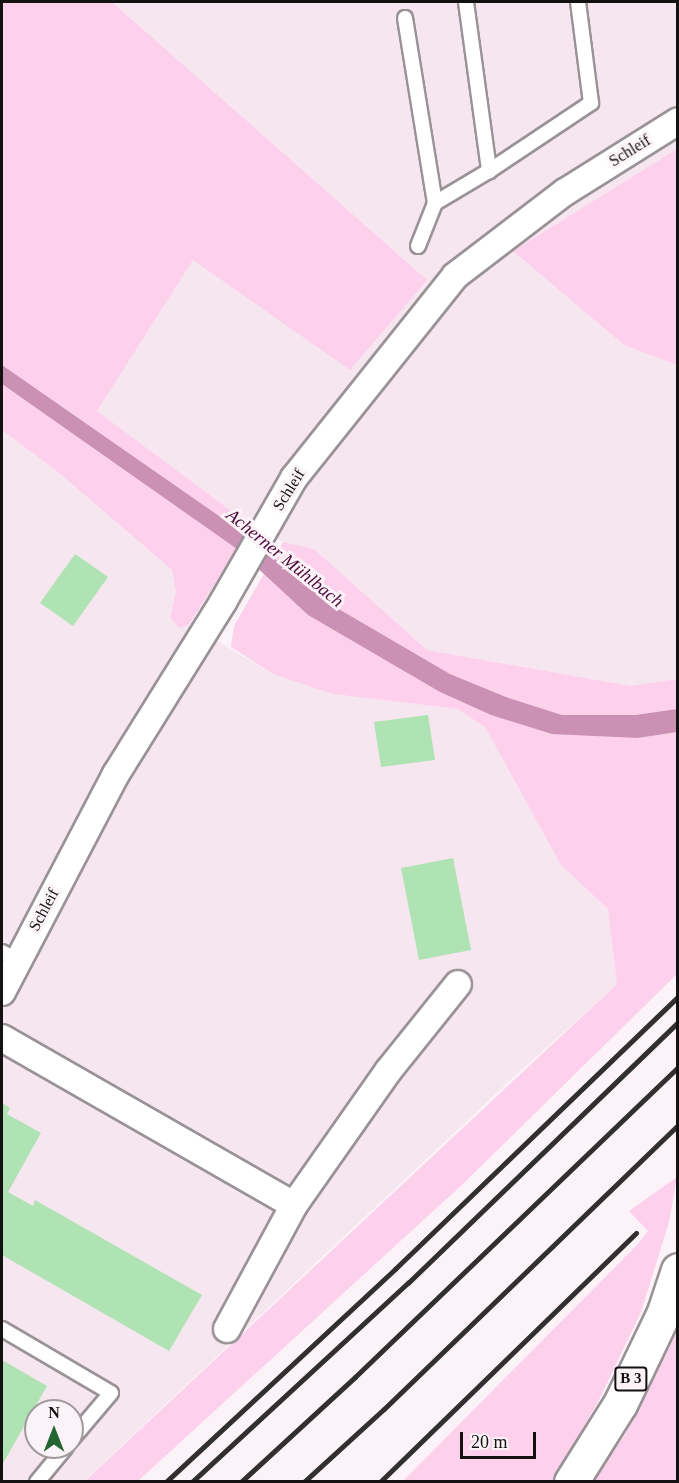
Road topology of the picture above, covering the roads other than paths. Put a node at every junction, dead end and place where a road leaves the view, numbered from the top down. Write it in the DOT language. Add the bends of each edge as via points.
graph roads {
  1 [pos="466,2"];
  2 [pos="578,2"];
  3 [pos="405,18"];
  4 [pos="678,121"];
  5 [pos="489,171"];
  6 [pos="435,203"];
  7 [pos="417,246"];
  8 [pos="10,956"];
  9 [pos="458,984"];
  10 [pos="2,992"];
  11 [pos="2,1038"];
  12 [pos="294,1205"];
  13 [pos="678,1270"];
  14 [pos="2,1329"];
  15 [pos="227,1329"];
  16 [pos="84,1425"];
  17 [pos="56,1459"];
  18 [pos="37,1482"];
  19 [pos="571,1482"];
  1 -- 5 [label="lane"];
  2 -- 5 [label="lane" via="591,103"];
  3 -- 6 [label="lane"];
  4 -- 8 [label="street, Schleif" via="565,192 455,276 294,478"];
  5 -- 6 [label="lane"];
  6 -- 7 [label="lane"];
  8 -- 10 [label="street, Schleif"];
  9 -- 12 [label="street" via="389,1070"];
  11 -- 12 [label="street"];
  12 -- 15 [label="street"];
  13 -- 19 [label="main road, B 3" via="620,1404"];
  14 -- 16 [label="lane" via="111,1393"];
  17 -- 18 [label="lane"];
}
